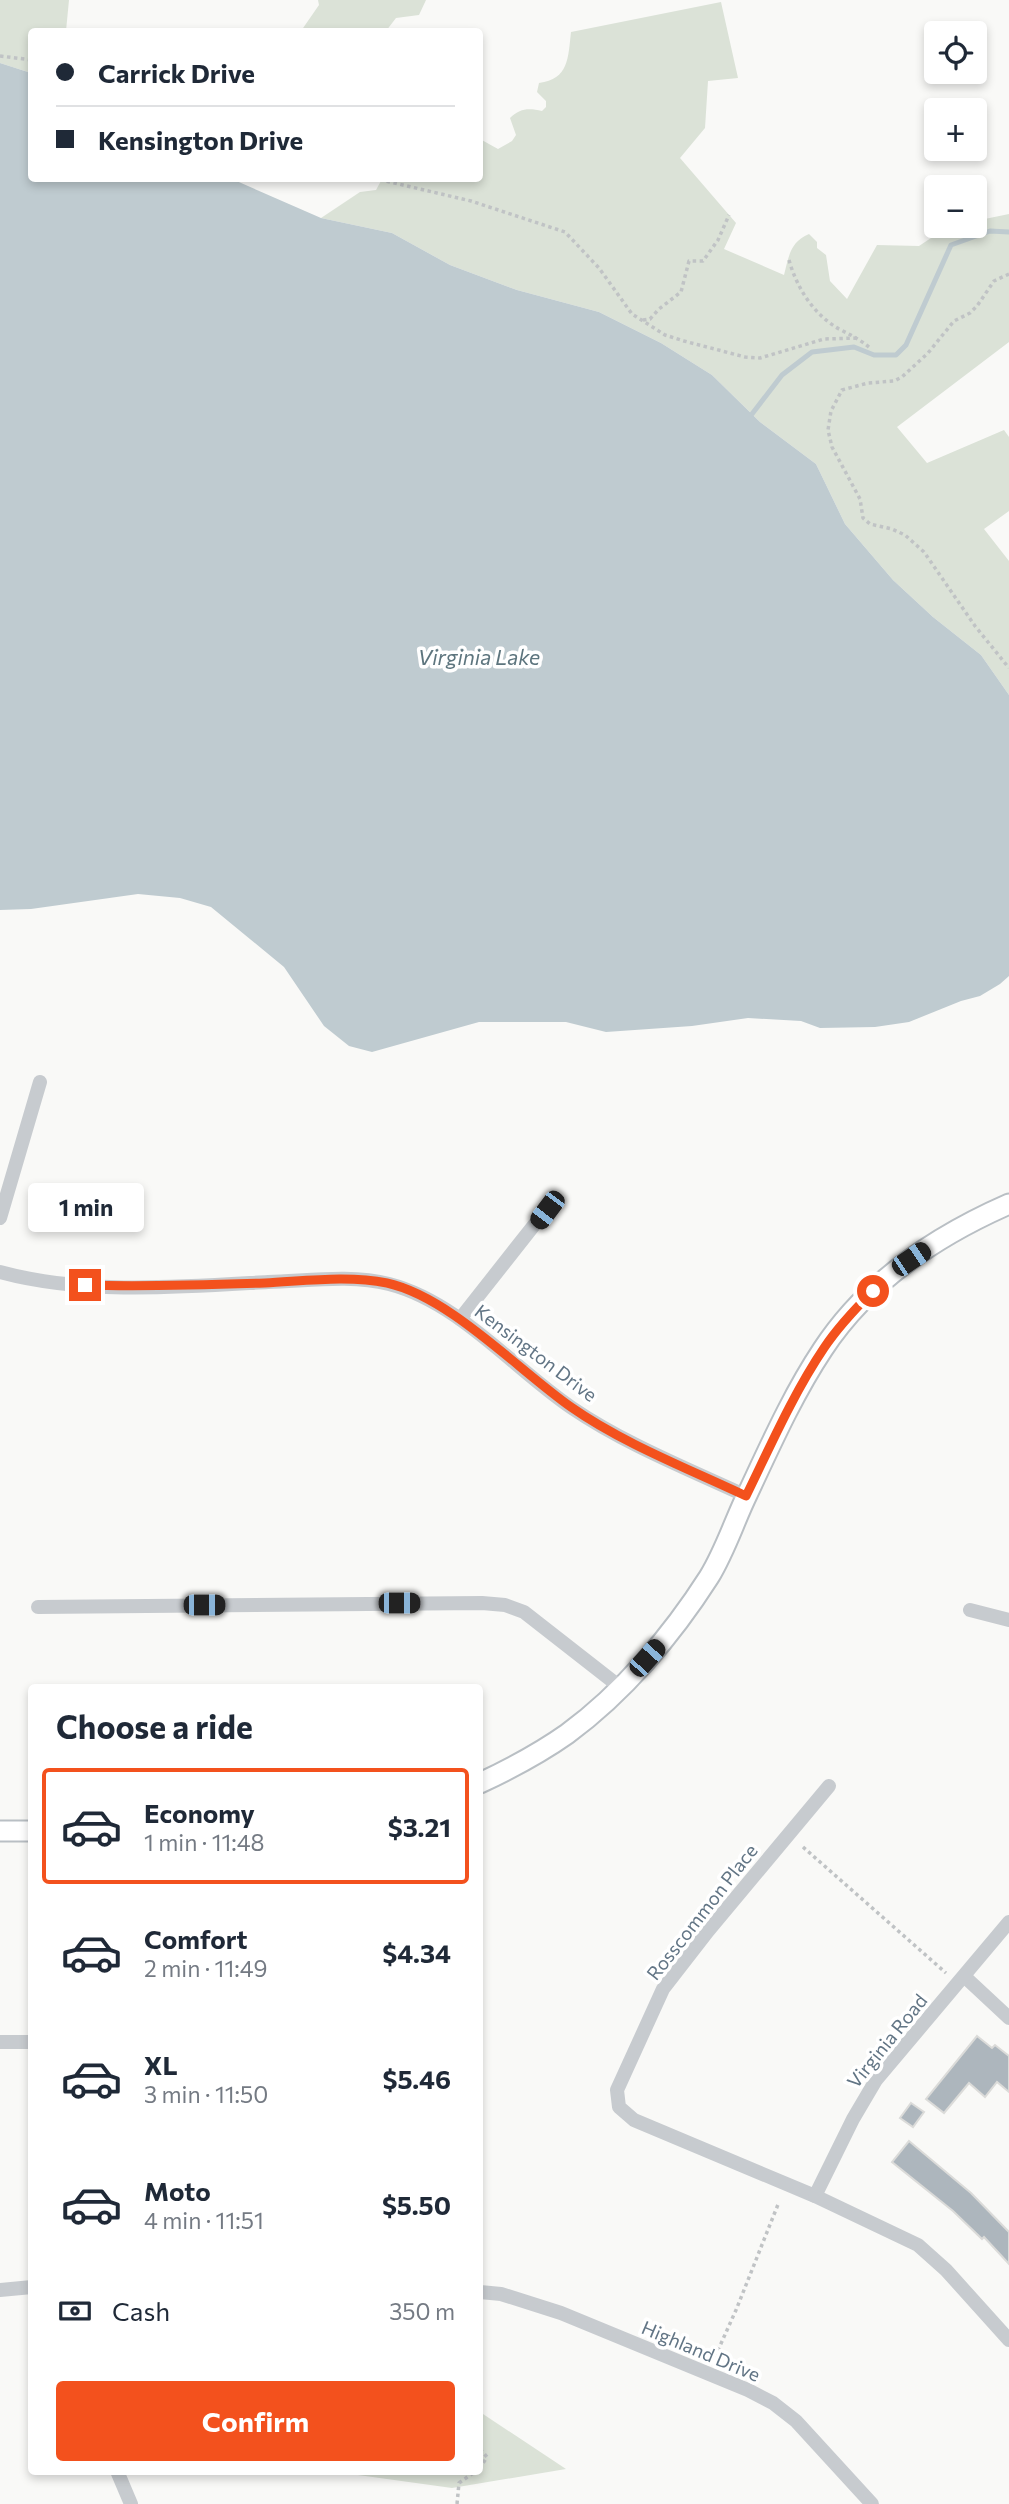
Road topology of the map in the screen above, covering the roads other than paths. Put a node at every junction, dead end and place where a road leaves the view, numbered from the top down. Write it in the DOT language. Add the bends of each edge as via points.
graph roads {
  1 [pos="40,1082"];
  2 [pos="1009,1205"];
  3 [pos="547,1210"];
  4 [pos="0,1218"];
  5 [pos="0,1272"];
  6 [pos="460,1319"];
  7 [pos="746,1496"];
  8 [pos="38,1607"];
  9 [pos="970,1610"];
  10 [pos="1009,1620"];
  11 [pos="620,1687"];
  12 [pos="483,1782"];
  13 [pos="829,1786"];
  14 [pos="0,1831"];
  15 [pos="28,1831"];
  16 [pos="1009,1922"];
  17 [pos="965,1977"];
  18 [pos="1009,2018"];
  19 [pos="0,2042"];
  20 [pos="28,2042"];
  21 [pos="815,2196"];
  22 [pos="28,2287"];
  23 [pos="0,2290"];
  24 [pos="483,2292"];
  25 [pos="1009,2340"];
  26 [pos="119,2475"];
  27 [pos="131,2504"];
  28 [pos="872,2504"];
  1 -- 4 [label="street"];
  2 -- 7 [label="street" via="974,1219 911,1259 847,1317 811,1370"];
  3 -- 6 [label="street"];
  5 -- 6 [label="street, Kensington Drive" via="43,1282 130,1286 354,1279 388,1283 423,1296"];
  6 -- 7 [label="street, Kensington Drive" via="572,1408"];
  7 -- 11 [label="street" via="709,1576 660,1643"];
  8 -- 11 [label="street" via="505,1605 524,1612"];
  9 -- 10 [label="street"];
  11 -- 12 [label="street" via="568,1733"];
  13 -- 21 [label="street, Rosscommon Place" via="663,1989 617,2090 619,2107 634,2120"];
  14 -- 15 [label="street"];
  16 -- 17 [label="street, Virginia Road"];
  17 -- 18 [label="street"];
  17 -- 21 [label="street, Virginia Road" via="876,2080"];
  19 -- 20 [label="street"];
  21 -- 25 [label="street, Rosscommon Place" via="918,2245"];
  22 -- 23 [label="street"];
  24 -- 28 [label="street, Highland Drive" via="561,2313 773,2403 796,2421"];
  26 -- 27 [label="street"];
}
